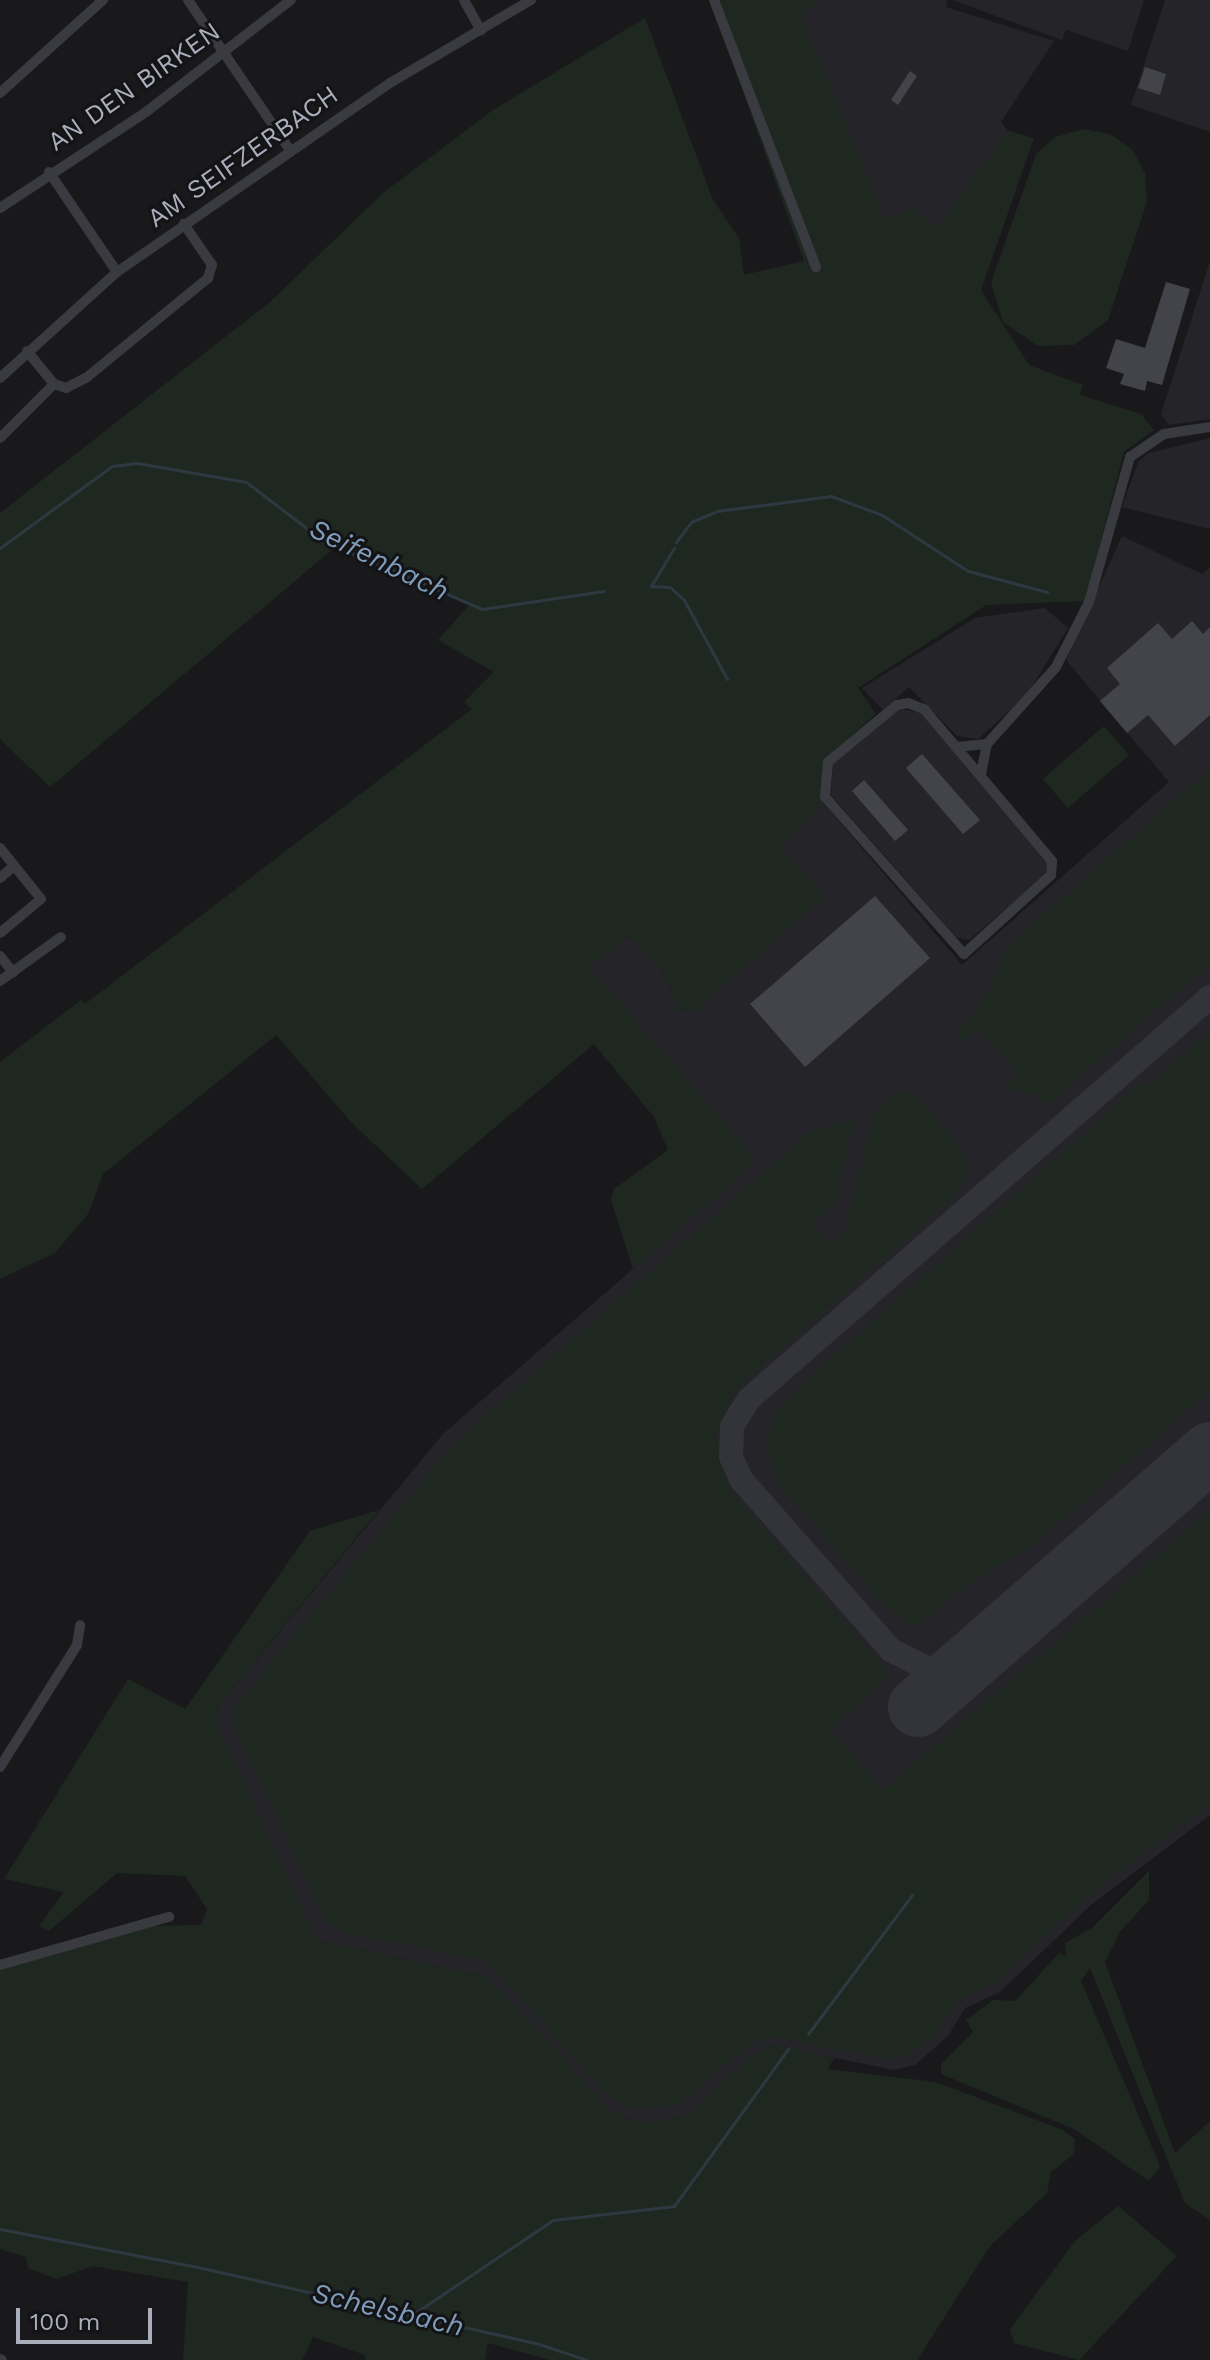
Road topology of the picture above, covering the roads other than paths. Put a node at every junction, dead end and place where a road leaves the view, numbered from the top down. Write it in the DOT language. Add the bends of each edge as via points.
graph roads {
  1 [pos="103,0"];
  2 [pos="188,0"];
  3 [pos="291,0"];
  4 [pos="464,0"];
  5 [pos="531,0"];
  6 [pos="714,0"];
  7 [pos="481,31"];
  8 [pos="224,53"];
  9 [pos="0,93"];
  10 [pos="290,150"];
  11 [pos="49,172"];
  12 [pos="0,208"];
  13 [pos="184,224"];
  14 [pos="816,267"];
  15 [pos="117,272"];
  16 [pos="27,351"];
  17 [pos="0,378"];
  18 [pos="54,384"];
  19 [pos="1210,427"];
  20 [pos="0,438"];
  21 [pos="987,744"];
  22 [pos="957,747"];
  23 [pos="981,774"];
  24 [pos="0,848"];
  25 [pos="14,866"];
  26 [pos="0,878"];
  27 [pos="0,933"];
  28 [pos="61,937"];
  29 [pos="0,956"];
  30 [pos="13,972"];
  31 [pos="0,981"];
  32 [pos="80,1625"];
  33 [pos="0,1767"];
  34 [pos="169,1917"];
  35 [pos="0,1965"];
  1 -- 9 [label="street"];
  2 -- 8 [label="street"];
  3 -- 8 [label="street, AN DEN BIRKEN"];
  4 -- 7 [label="street"];
  5 -- 7 [label="street, AM SEIFZERBACH"];
  6 -- 14 [label="street"];
  7 -- 10 [label="street, AM SEIFZERBACH"];
  8 -- 10 [label="street"];
  8 -- 11 [label="street, AN DEN BIRKEN" via="146,112"];
  10 -- 13 [label="street, AM SEIFZERBACH"];
  11 -- 12 [label="street, AN DEN BIRKEN"];
  11 -- 15 [label="street"];
  13 -- 15 [label="street, AM SEIFZERBACH"];
  13 -- 18 [label="street" via="212,265 208,278 86,378 66,388"];
  15 -- 16 [label="street, AM SEIFZERBACH"];
  16 -- 17 [label="street, AM SEIFZERBACH"];
  16 -- 18 [label="street"];
  18 -- 20 [label="street"];
  19 -- 21 [label="street" via="1164,434 1130,457 1076,632 1042,687"];
  21 -- 22 [label="street"];
  21 -- 23 [label="street"];
  22 -- 23 [label="street"];
  22 -- 23 [label="street" via="924,709 897,705 828,762 823,778 825,797 964,954 1051,875 1043,846"];
  24 -- 25 [label="street"];
  25 -- 26 [label="street"];
  25 -- 27 [label="street" via="41,899"];
  28 -- 30 [label="street"];
  29 -- 30 [label="street"];
  30 -- 31 [label="street"];
  32 -- 33 [label="street" via="77,1645"];
  34 -- 35 [label="street"];
}
